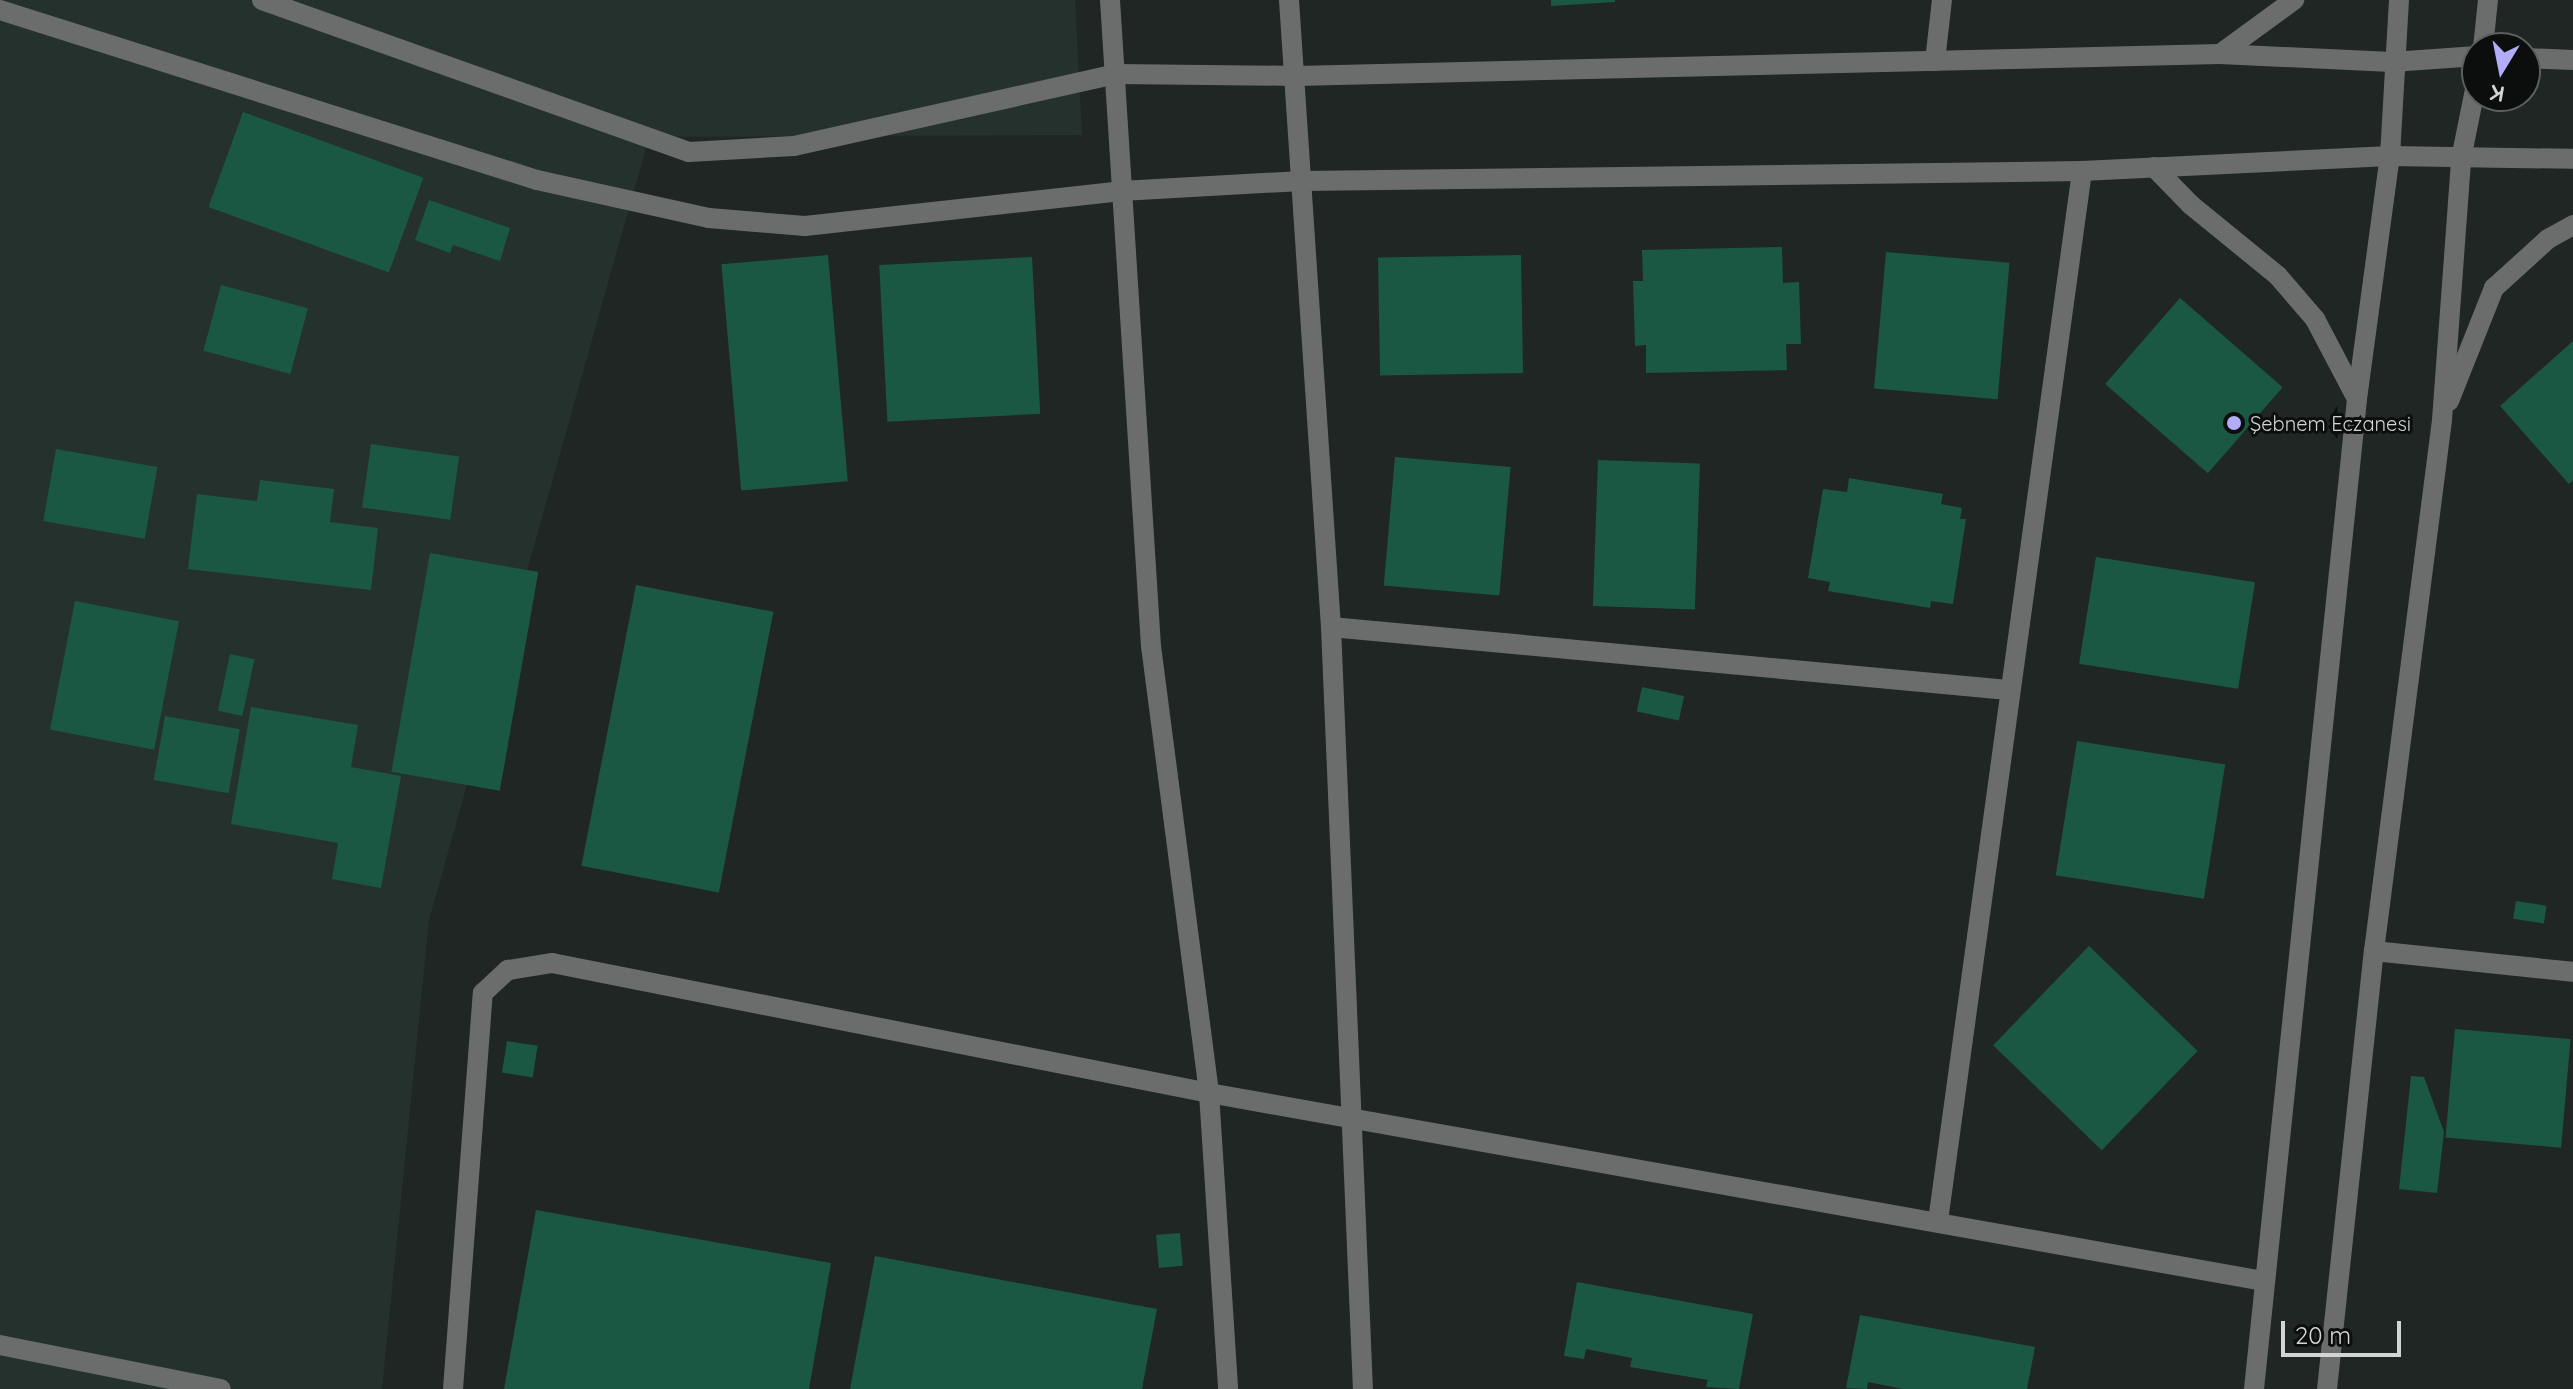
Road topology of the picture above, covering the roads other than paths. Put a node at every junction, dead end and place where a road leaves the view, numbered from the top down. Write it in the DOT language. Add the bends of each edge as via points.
graph roads {
  1 [pos="262,0"];
  2 [pos="1110,0"];
  3 [pos="1289,0"];
  4 [pos="1942,0"];
  5 [pos="2294,0"];
  6 [pos="2399,0"];
  7 [pos="2488,0"];
  8 [pos="0,10"];
  9 [pos="2485,32"];
  10 [pos="2220,54"];
  11 [pos="2461,57"];
  12 [pos="2541,59"];
  13 [pos="2573,60"];
  14 [pos="1935,61"];
  15 [pos="2392,62"];
  16 [pos="1116,74"];
  17 [pos="1296,76"];
  18 [pos="2471,112"];
  19 [pos="2390,156"];
  20 [pos="2461,159"];
  21 [pos="2573,159"];
  22 [pos="2154,167"];
  23 [pos="2082,171"];
  24 [pos="1302,181"];
  25 [pos="1121,191"];
  26 [pos="2573,225"];
  27 [pos="2357,399"];
  28 [pos="2442,420"];
  29 [pos="1331,627"];
  30 [pos="2008,690"];
  31 [pos="2374,951"];
  32 [pos="2573,972"];
  33 [pos="1209,1093"];
  34 [pos="1352,1119"];
  35 [pos="1938,1221"];
  36 [pos="2263,1281"];
  37 [pos="0,1345"];
  38 [pos="221,1389"];
  39 [pos="453,1389"];
  40 [pos="1228,1389"];
  41 [pos="1363,1389"];
  42 [pos="2254,1389"];
  43 [pos="2327,1389"];
  1 -- 16 [label="street" via="689,152 794,146"];
  2 -- 16 [label="street"];
  3 -- 17 [label="street"];
  4 -- 14 [label="street"];
  5 -- 10 [label="street"];
  6 -- 15 [label="street"];
  7 -- 9 [label="street"];
  8 -- 25 [label="street" via="537,180 709,218 805,226"];
  10 -- 14 [label="street"];
  10 -- 15 [label="street"];
  11 -- 15 [label="street"];
  12 -- 13 [label="street"];
  14 -- 17 [label="street"];
  15 -- 19 [label="street"];
  16 -- 17 [label="street"];
  16 -- 25 [label="street"];
  17 -- 24 [label="street"];
  18 -- 20 [label="street"];
  19 -- 20 [label="street"];
  19 -- 22 [label="street"];
  19 -- 27 [label="street"];
  20 -- 21 [label="street"];
  20 -- 28 [label="street"];
  22 -- 23 [label="street"];
  22 -- 27 [label="street" via="2278,276 2306,308"];
  23 -- 24 [label="street"];
  23 -- 30 [label="street"];
  24 -- 25 [label="street"];
  24 -- 29 [label="street"];
  25 -- 33 [label="street" via="1151,646"];
  26 -- 28 [label="street" via="2548,239 2494,288"];
  27 -- 36 [label="street"];
  28 -- 31 [label="street"];
  29 -- 30 [label="street"];
  29 -- 34 [label="street"];
  30 -- 35 [label="street"];
  31 -- 32 [label="street"];
  31 -- 43 [label="street"];
  33 -- 34 [label="street"];
  33 -- 39 [label="street" via="552,963 508,970 483,993"];
  33 -- 40 [label="street"];
  34 -- 35 [label="street"];
  34 -- 41 [label="street"];
  35 -- 36 [label="street"];
  36 -- 42 [label="street"];
  37 -- 38 [label="street"];
}
